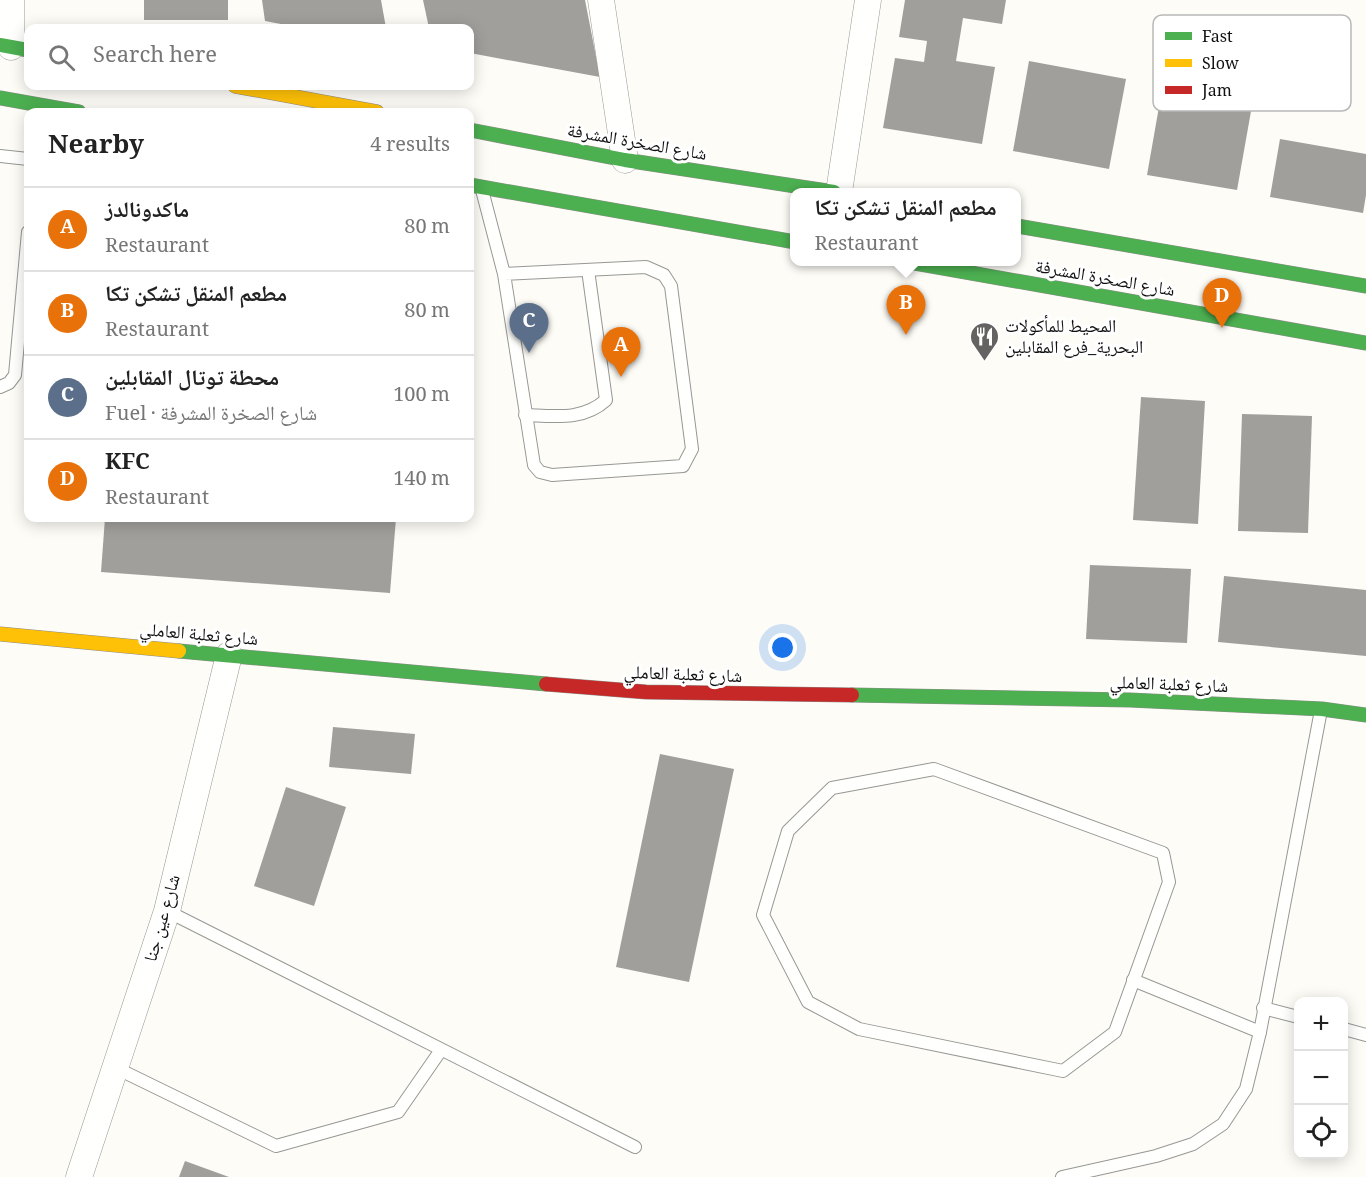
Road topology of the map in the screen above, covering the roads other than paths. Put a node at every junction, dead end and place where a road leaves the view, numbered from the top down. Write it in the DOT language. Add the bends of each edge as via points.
graph roads {
  1 [pos="11,0"];
  2 [pos="601,0"];
  3 [pos="868,0"];
  4 [pos="13,48"];
  5 [pos="257,90"];
  6 [pos="0,98"];
  7 [pos="56,108"];
  8 [pos="355,108"];
  9 [pos="474,131"];
  10 [pos="0,156"];
  11 [pos="24,159"];
  12 [pos="625,160"];
  13 [pos="475,186"];
  14 [pos="808,188"];
  15 [pos="840,188"];
  16 [pos="1021,227"];
  17 [pos="790,241"];
  18 [pos="937,266"];
  19 [pos="588,270"];
  20 [pos="504,274"];
  21 [pos="24,276"];
  22 [pos="1366,286"];
  23 [pos="1366,342"];
  24 [pos="0,387"];
  25 [pos="525,415"];
  26 [pos="0,634"];
  27 [pos="229,655"];
  28 [pos="1322,709"];
  29 [pos="1366,715"];
  30 [pos="167,911"];
  31 [pos="1133,980"];
  32 [pos="1263,1008"];
  33 [pos="1294,1016"];
  34 [pos="1348,1030"];
  35 [pos="1260,1032"];
  36 [pos="1366,1035"];
  37 [pos="441,1050"];
  38 [pos="114,1067"];
  39 [pos="635,1147"];
  40 [pos="79,1177"];
  41 [pos="1062,1177"];
  1 -- 4 [label="street"];
  2 -- 12 [label="street"];
  3 -- 15 [label="street"];
  5 -- 8 [label="main road"];
  6 -- 7 [label="main road"];
  9 -- 12 [label="main road, شارع الصخرة المشرفة"];
  10 -- 11 [label="lane"];
  12 -- 14 [label="main road, شارع الصخرة المشرفة"];
  13 -- 17 [label="main road"];
  13 -- 20 [label="lane"];
  16 -- 22 [label="main road, شارع الصخرة المشرفة"];
  18 -- 23 [label="main road, شارع الصخرة المشرفة"];
  19 -- 20 [label="lane"];
  19 -- 25 [label="lane" via="606,400 595,410 577,416"];
  19 -- 25 [label="lane" via="646,267 663,275 671,286 692,449 689,457 683,466 552,475 540,472 534,465"];
  20 -- 25 [label="lane"];
  21 -- 24 [label="lane" via="15,375"];
  26 -- 27 [label="main road, شارع ثعلبة العاملي"];
  27 -- 28 [label="main road, شارع ثعلبة العاملي" via="646,692 1130,700"];
  27 -- 30 [label="street, شارع عين جنا"];
  28 -- 29 [label="main road, شارع ثعلبة العاملي"];
  28 -- 32 [label="lane"];
  30 -- 37 [label="lane"];
  30 -- 38 [label="street, شارع عين جنا"];
  31 -- 31 [label="lane" via="1168,882 1163,854 934,769 832,788 788,831 763,915 808,1002 859,1029 1063,1071 1115,1032"];
  31 -- 35 [label="lane"];
  32 -- 33 [label="lane"];
  32 -- 35 [label="lane"];
  34 -- 36 [label="lane"];
  35 -- 41 [label="lane" via="1246,1089 1223,1124 1193,1144"];
  37 -- 38 [label="lane" via="398,1112 276,1146"];
  37 -- 39 [label="lane"];
  38 -- 40 [label="street, شارع عين جنا"];
}
